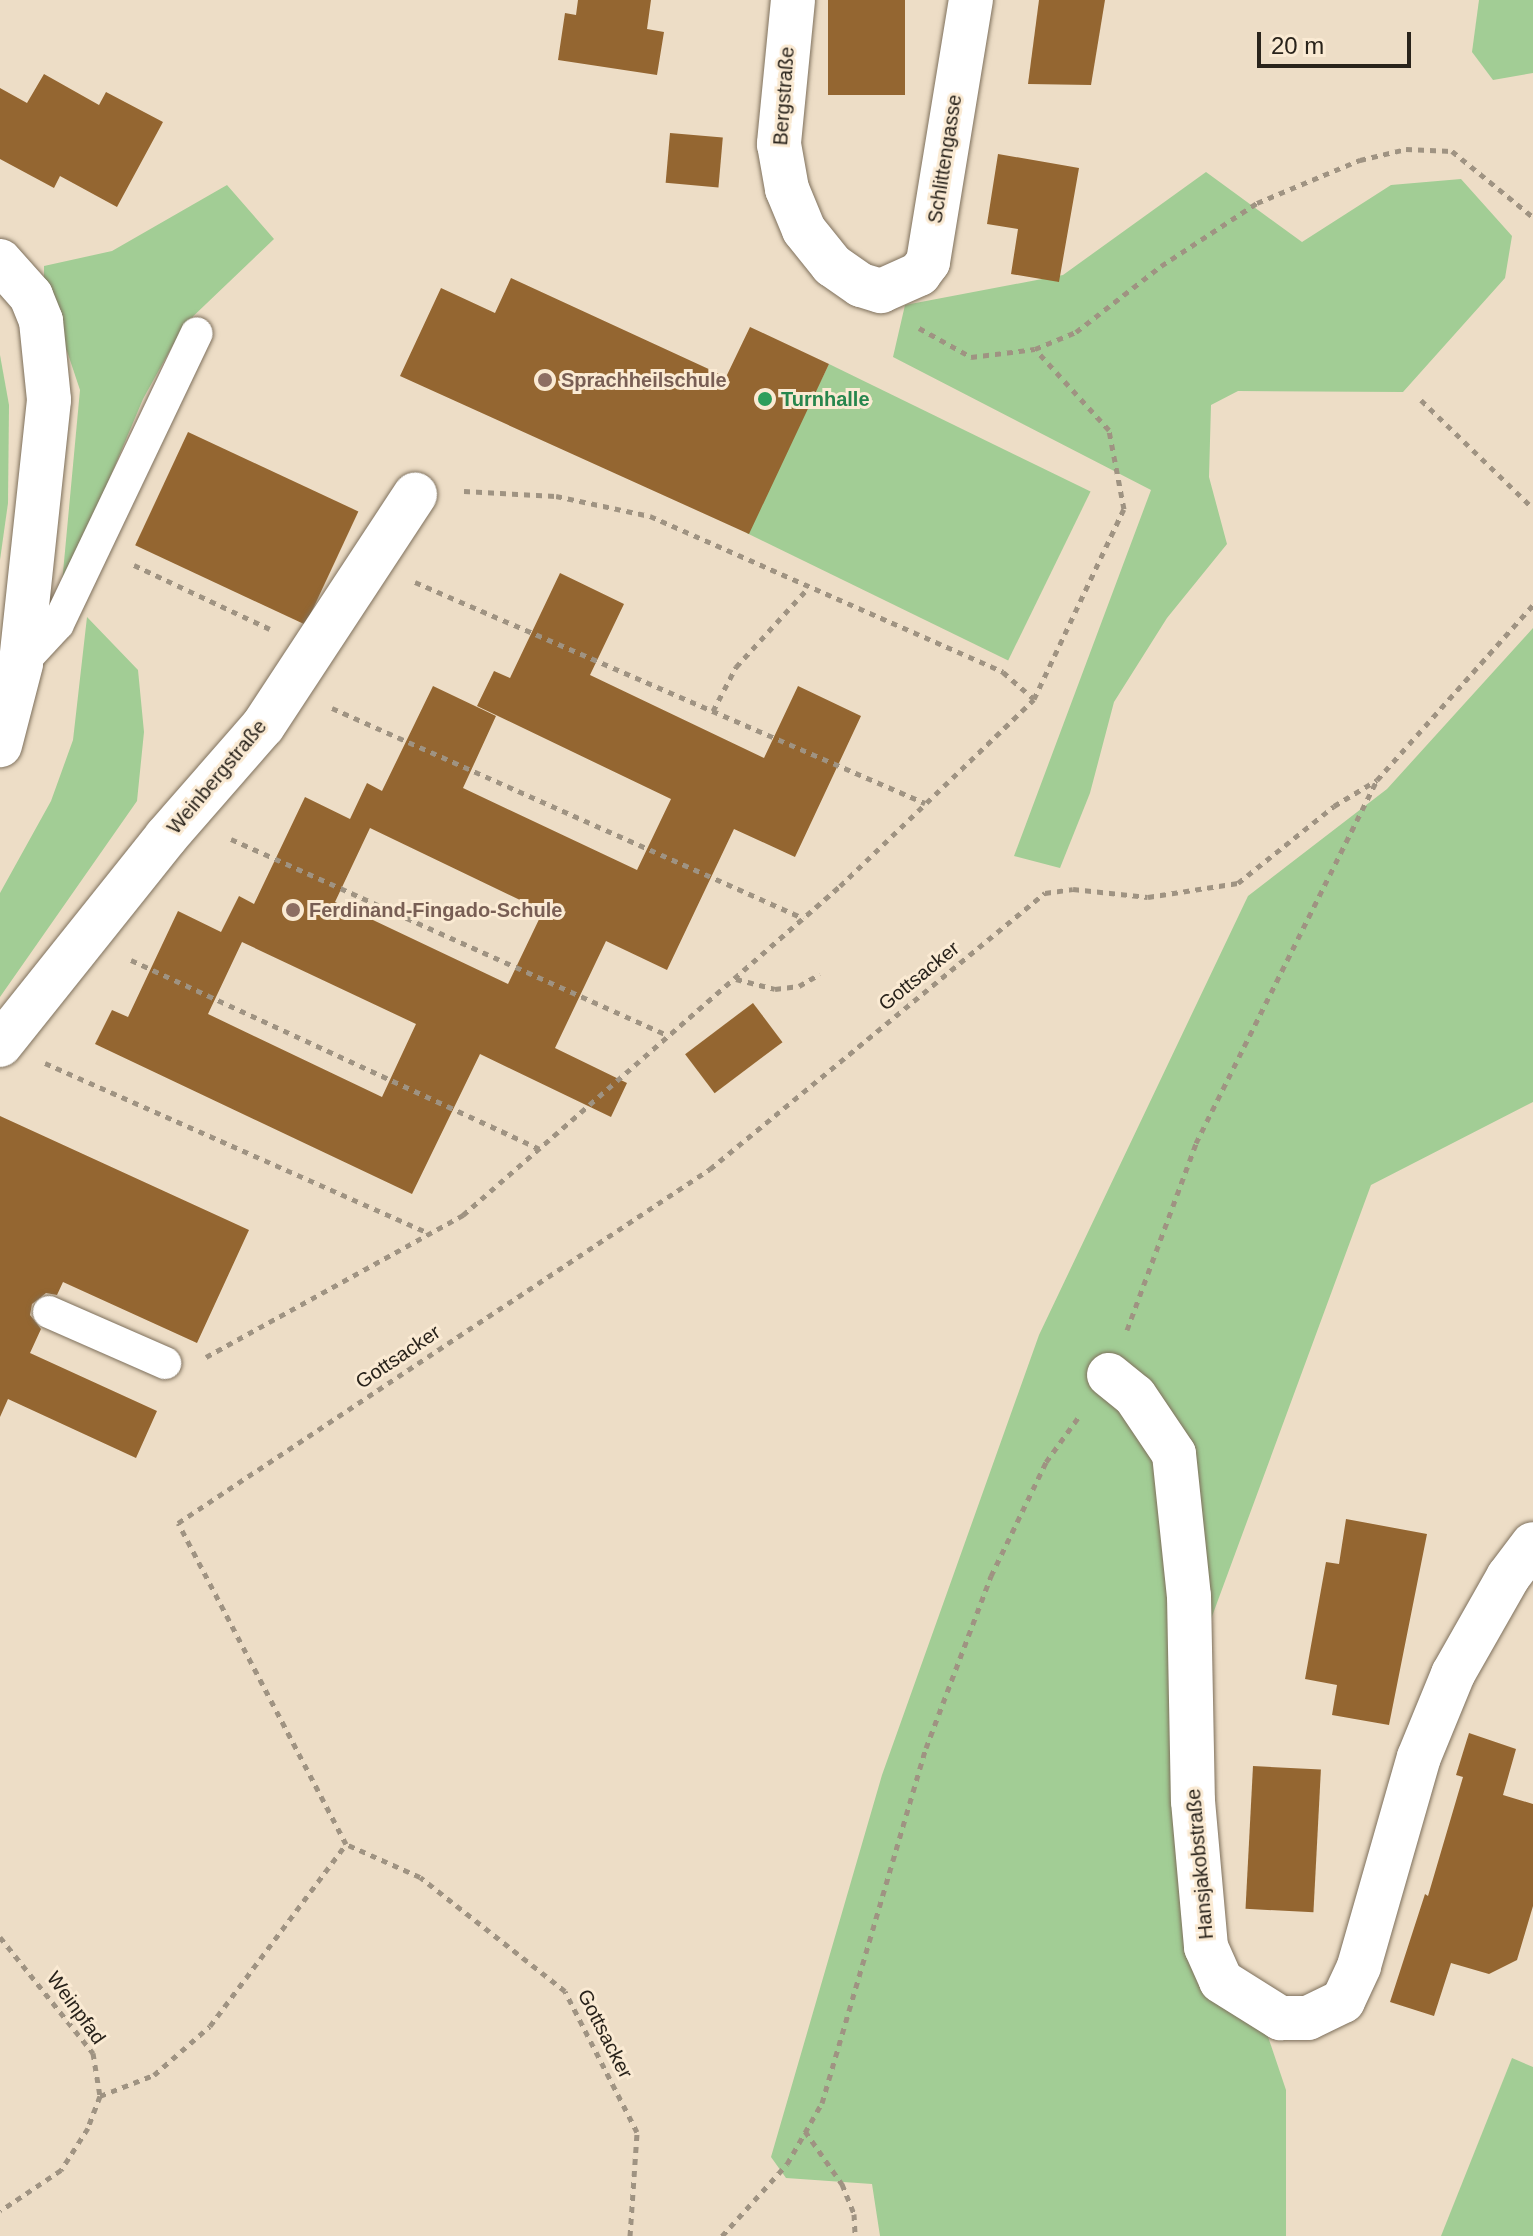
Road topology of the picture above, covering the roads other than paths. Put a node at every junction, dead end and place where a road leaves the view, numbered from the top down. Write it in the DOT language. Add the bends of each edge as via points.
graph roads {
  1 [pos="793,0"];
  2 [pos="971,0"];
  3 [pos="0,261"];
  4 [pos="881,291"];
  5 [pos="197,333"];
  6 [pos="415,495"];
  7 [pos="21,664"];
  8 [pos="0,745"];
  9 [pos="1,1044"];
  10 [pos="49,1312"];
  11 [pos="165,1363"];
  12 [pos="1109,1375"];
  13 [pos="1533,1544"];
  1 -- 4 [label="street, Bergstraße" via="779,144 787,189 804,230 832,265 861,285"];
  2 -- 4 [label="street, Schlittengasse" via="928,262 919,274"];
  3 -- 7 [label="street" via="31,296 41,321 49,400"];
  5 -- 7 [label="lane" via="58,624"];
  6 -- 9 [label="street, Weinbergstraße" via="263,726 182,817"];
  7 -- 8 [label="street"];
  10 -- 11 [label="lane"];
  12 -- 13 [label="street, Hansjakobstraße" via="1135,1396 1174,1454 1189,1596 1193,1801 1206,1947 1221,1981 1280,2018 1308,2018 1343,2001 1359,1966 1419,1757 1447,1688 1508,1577"];
}
